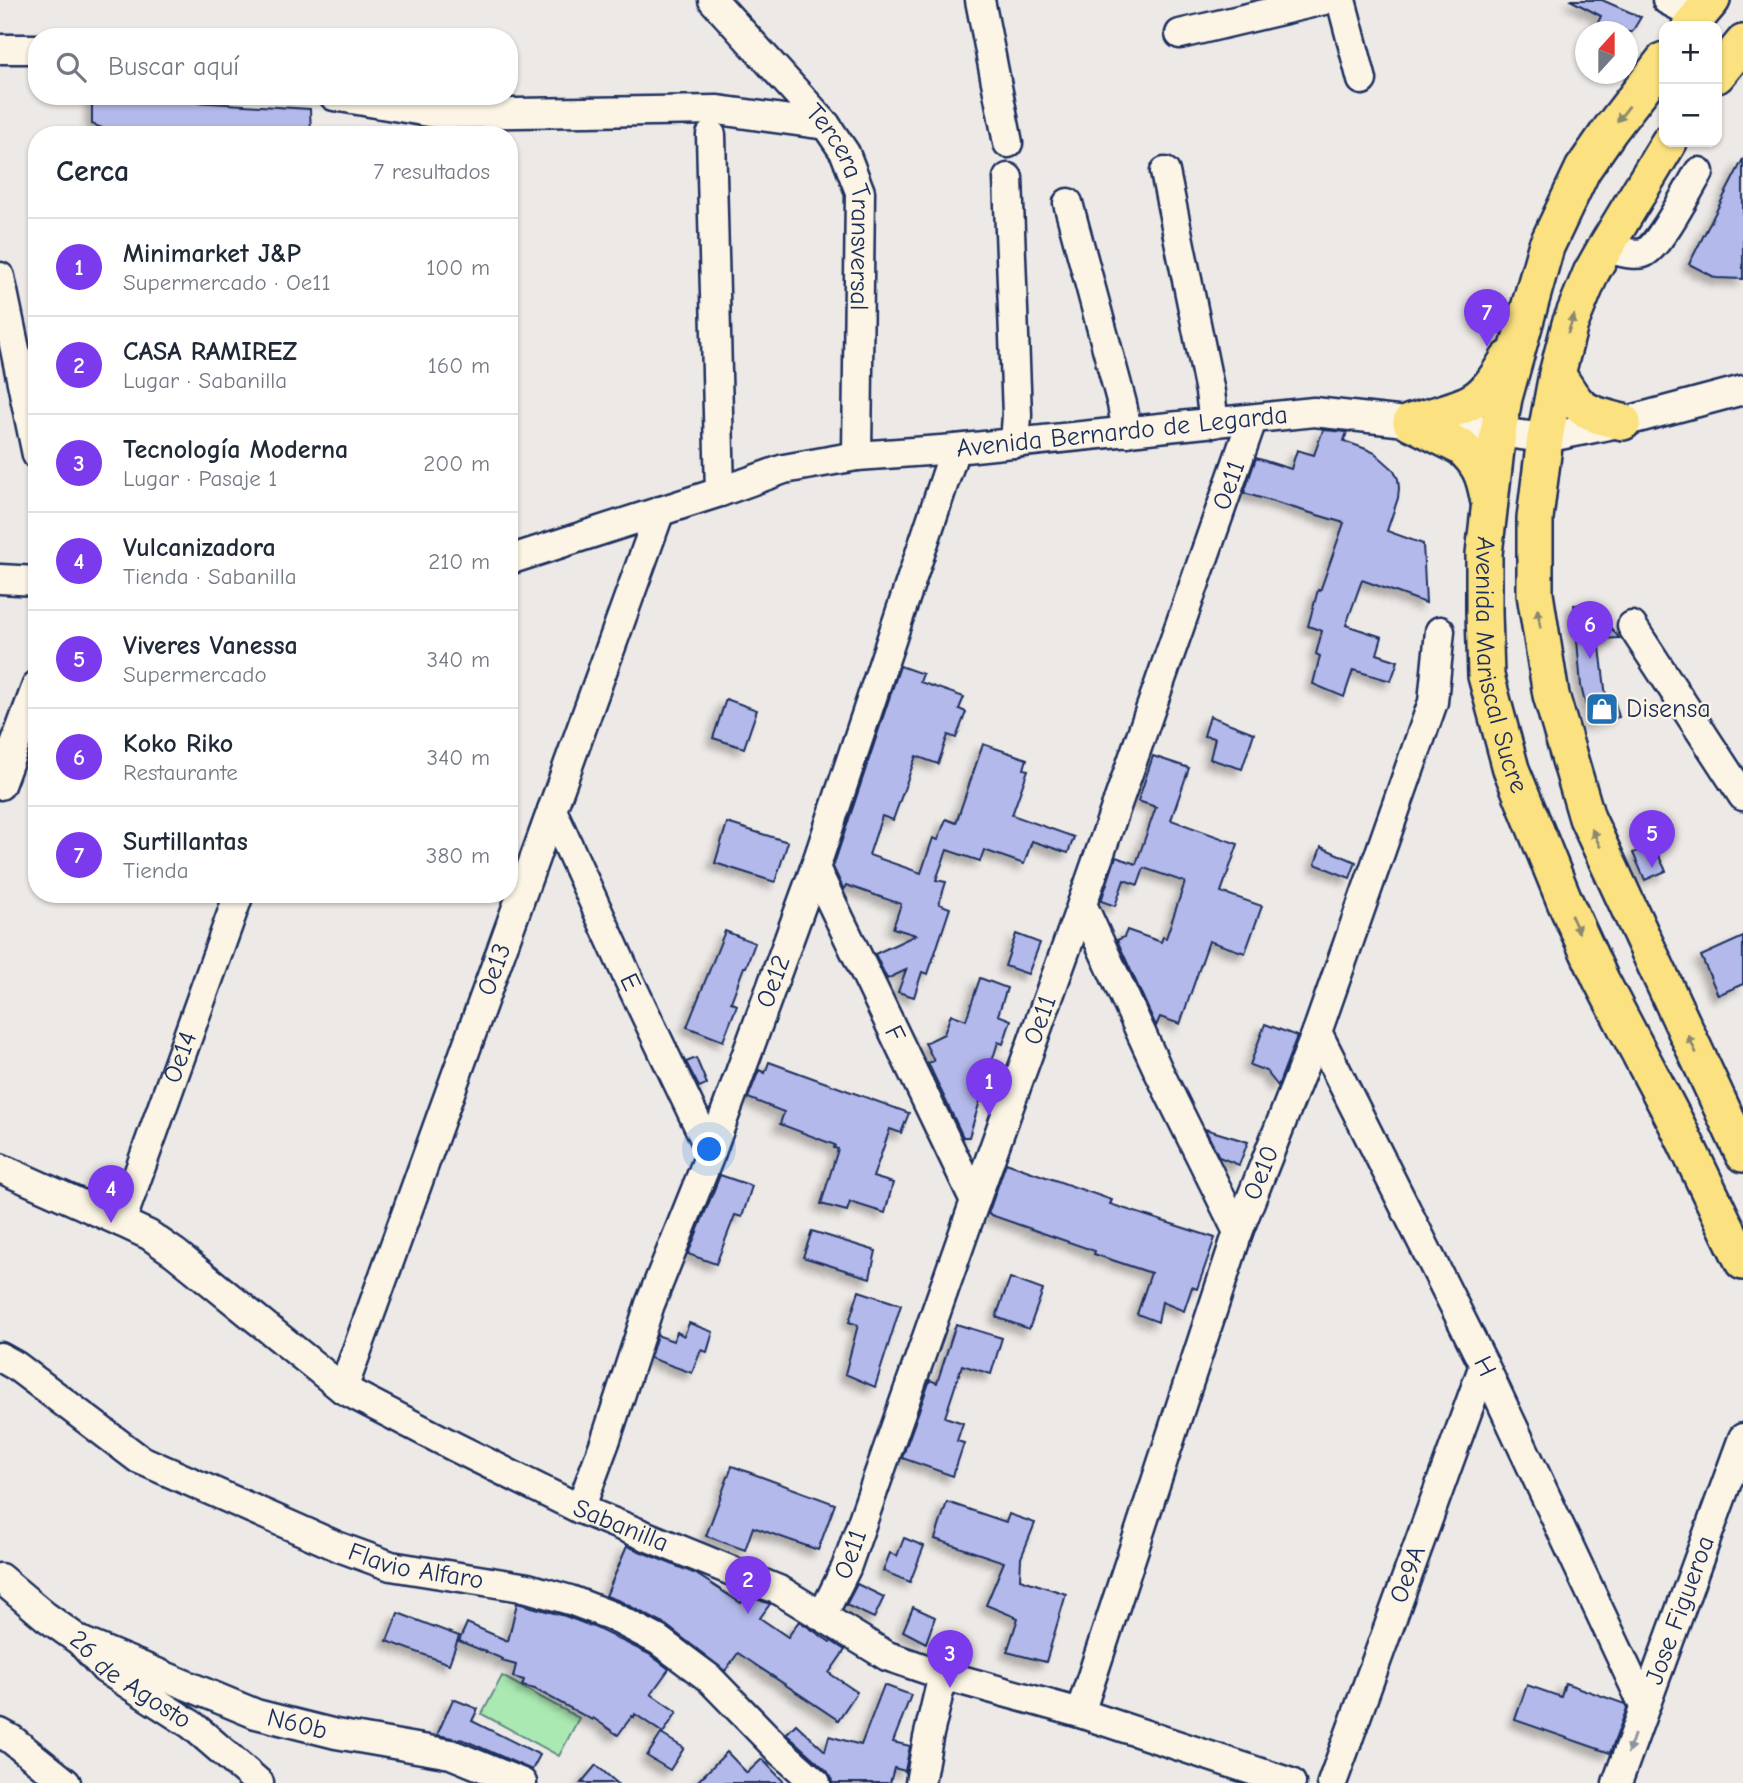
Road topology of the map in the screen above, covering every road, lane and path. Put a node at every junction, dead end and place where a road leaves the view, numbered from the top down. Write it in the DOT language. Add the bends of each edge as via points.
graph roads {
  1 [pos="713,0"];
  2 [pos="980,0"];
  3 [pos="1324,0"];
  4 [pos="1341,0"];
  5 [pos="1667,0"];
  6 [pos="1700,14"];
  7 [pos="1180,34"];
  8 [pos="1743,43"];
  9 [pos="0,49"];
  10 [pos="28,49"];
  11 [pos="1659,66"];
  12 [pos="1722,69"];
  13 [pos="1362,80"];
  14 [pos="369,105"];
  15 [pos="442,124"];
  16 [pos="826,125"];
  17 [pos="710,135"];
  18 [pos="1008,143"];
  19 [pos="1666,147"];
  20 [pos="1165,172"];
  21 [pos="1699,172"];
  22 [pos="1008,178"];
  23 [pos="1068,203"];
  24 [pos="1605,248"];
  25 [pos="0,277"];
  26 [pos="1522,331"];
  27 [pos="1557,374"];
  28 [pos="1743,390"];
  29 [pos="28,412"];
  30 [pos="1252,420"];
  31 [pos="1411,422"];
  32 [pos="1623,422"];
  33 [pos="1214,423"];
  34 [pos="1127,432"];
  35 [pos="1498,432"];
  36 [pos="1545,438"];
  37 [pos="1016,443"];
  38 [pos="955,449"];
  39 [pos="857,456"];
  40 [pos="720,492"];
  41 [pos="1489,502"];
  42 [pos="660,512"];
  43 [pos="518,557"];
  44 [pos="0,579"];
  45 [pos="28,581"];
  46 [pos="1632,626"];
  47 [pos="1440,631"];
  48 [pos="28,709"];
  49 [pos="0,785"];
  50 [pos="1743,796"];
  51 [pos="552,810"];
  52 [pos="815,867"];
  53 [pos="236,903"];
  54 [pos="1082,904"];
  55 [pos="1317,1032"];
  56 [pos="1720,1106"];
  57 [pos="1677,1125"];
  58 [pos="711,1152"];
  59 [pos="1743,1154"];
  60 [pos="0,1168"];
  61 [pos="975,1201"];
  62 [pos="1730,1202"];
  63 [pos="121,1222"];
  64 [pos="1238,1232"];
  65 [pos="1743,1262"];
  66 [pos="0,1357"];
  67 [pos="1485,1365"];
  68 [pos="343,1389"];
  69 [pos="1743,1438"];
  70 [pos="580,1509"];
  71 [pos="0,1578"];
  72 [pos="821,1616"];
  73 [pos="80,1641"];
  74 [pos="943,1675"];
  75 [pos="1644,1706"];
  76 [pos="1080,1713"];
  77 [pos="0,1733"];
  78 [pos="781,1752"];
  79 [pos="65,1783"];
  80 [pos="259,1783"];
  81 [pos="522,1783"];
  82 [pos="791,1783"];
  83 [pos="816,1783"];
  84 [pos="920,1783"];
  85 [pos="1292,1783"];
  86 [pos="1332,1783"];
  87 [pos="1617,1783"];
  1 -- 16 [label="street, Tercera Transversal"];
  2 -- 18 [label="street"];
  3 -- 7 [label="street"];
  4 -- 13 [label="street"];
  5 -- 6 [label="street"];
  8 -- 12 [label="main road"];
  9 -- 10 [label="street"];
  11 -- 26 [label="main road, Avenida Mariscal Sucre, one-way" via="1583,169 1546,247"];
  14 -- 15 [label="street"];
  15 -- 16 [label="street" via="718,110"];
  16 -- 39 [label="street, Tercera Transversal" via="845,153 860,192"];
  17 -- 40 [label="street"];
  19 -- 24 [label="main road, Avenida Mariscal Sucre"];
  20 -- 33 [label="street"];
  21 -- 24 [label="street" via="1645,253"];
  22 -- 37 [label="street"];
  23 -- 34 [label="street"];
  27 -- 24 [label="main road, Avenida Mariscal Sucre, one-way" via="1570,324"];
  25 -- 29 [label="street"];
  26 -- 31 [label="main road" via="1501,371 1483,393 1472,402"];
  26 -- 35 [label="main road, Avenida Mariscal Sucre"];
  27 -- 32 [label="main road" via="1583,410"];
  27 -- 36 [label="main road, Avenida Mariscal Sucre"];
  28 -- 32 [label="street, Avenida Bernardo de Legarda"];
  30 -- 31 [label="street, Avenida Bernardo de Legarda" via="1314,412"];
  30 -- 33 [label="street, Avenida Bernardo de Legarda"];
  30 -- 54 [label="street, Oe11"];
  31 -- 35 [label="street, Avenida Bernardo de Legarda"];
  31 -- 41 [label="main road" via="1469,453 1484,477"];
  32 -- 36 [label="street, Avenida Bernardo de Legarda"];
  33 -- 34 [label="street, Avenida Bernardo de Legarda"];
  34 -- 37 [label="street, Avenida Bernardo de Legarda"];
  35 -- 36 [label="street, Avenida Bernardo de Legarda"];
  35 -- 41 [label="main road, Avenida Mariscal Sucre"];
  56 -- 36 [label="main road, Avenida Mariscal Sucre, one-way" via="1587,818 1551,695 1535,594 1535,518"];
  37 -- 38 [label="street, Avenida Bernardo de Legarda"];
  38 -- 39 [label="street, Avenida Bernardo de Legarda"];
  38 -- 52 [label="street, Oe12"];
  39 -- 40 [label="street, Avenida Bernardo de Legarda" via="785,469"];
  40 -- 42 [label="street, Avenida Bernardo de Legarda"];
  41 -- 57 [label="main road, Avenida Mariscal Sucre, one-way" via="1484,554 1486,676 1511,769 1601,980"];
  42 -- 43 [label="street, Avenida Bernardo de Legarda"];
  42 -- 51 [label="street, Oe13"];
  44 -- 45 [label="street"];
  46 -- 50 [label="street"];
  47 -- 55 [label="street, Oe10" via="1433,702"];
  48 -- 49 [label="street"];
  51 -- 58 [label="street, E"];
  51 -- 68 [label="street, Oe13"];
  52 -- 58 [label="street, Oe12"];
  52 -- 61 [label="street, F"];
  53 -- 63 [label="street, Oe14"];
  54 -- 61 [label="street, Oe11"];
  54 -- 64 [label="street"];
  55 -- 64 [label="street, Oe10"];
  55 -- 67 [label="street, H"];
  56 -- 57 [label="main road"];
  56 -- 59 [label="main road, Avenida Mariscal Sucre"];
  57 -- 62 [label="main road, Avenida Mariscal Sucre"];
  58 -- 70 [label="street, Oe12" via="650,1304"];
  60 -- 63 [label="street, Sabanilla"];
  61 -- 72 [label="street, Oe11" via="846,1568"];
  62 -- 65 [label="main road, Avenida Mariscal Sucre"];
  63 -- 68 [label="street, Sabanilla" via="176,1253"];
  64 -- 76 [label="street, Oe10"];
  66 -- 78 [label="street, Flavio Alfaro" via="139,1459 339,1547 391,1566 528,1588 612,1616 658,1640 709,1678"];
  67 -- 75 [label="street, H"];
  67 -- 86 [label="street, Oe9A"];
  68 -- 70 [label="street, Sabanilla"];
  69 -- 75 [label="street, Jose Figueroa"];
  70 -- 72 [label="street, Sabanilla" via="781,1591"];
  71 -- 73 [label="street, 26 de Agosto"];
  72 -- 74 [label="street, Sabanilla" via="887,1656"];
  73 -- 80 [label="street, 26 de Agosto" via="105,1669 192,1725"];
  73 -- 81 [label="street, N60b" via="256,1714 336,1734 451,1754"];
  74 -- 76 [label="street, Sabanilla"];
  74 -- 84 [label="street"];
  75 -- 87 [label="street, Jose Figueroa, one-way"];
  76 -- 85 [label="street, Sabanilla"];
  77 -- 79 [label="street"];
  78 -- 82 [label="street"];
  78 -- 83 [label="street, Flavio Alfaro"];
}
